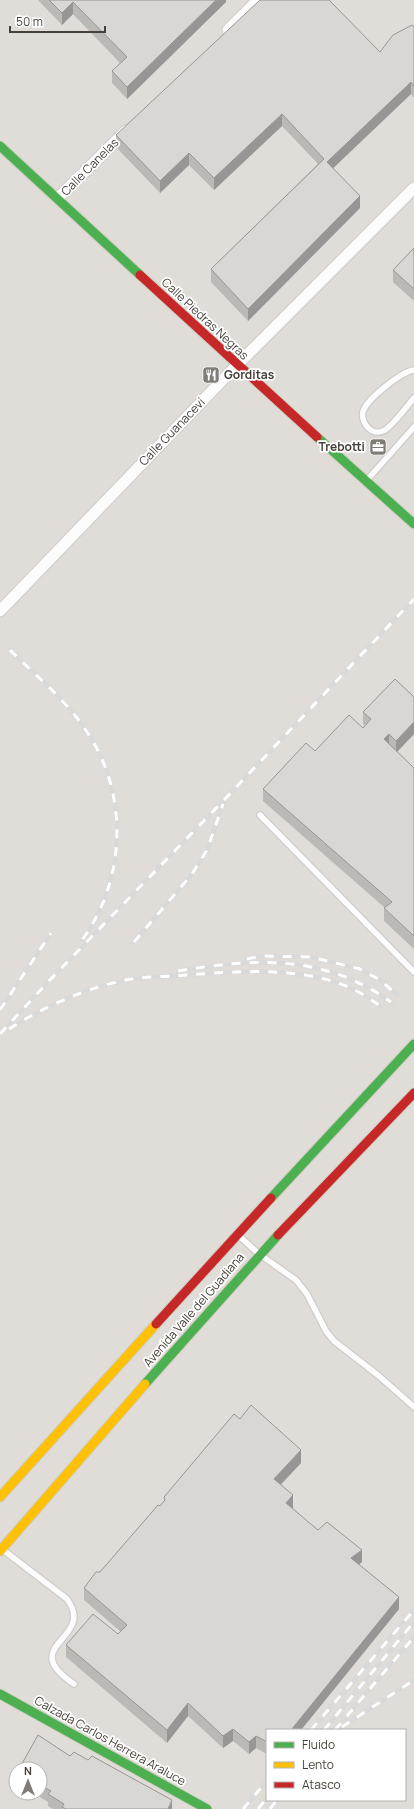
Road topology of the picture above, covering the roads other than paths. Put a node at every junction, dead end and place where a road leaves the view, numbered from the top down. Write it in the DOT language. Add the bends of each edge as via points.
graph roads {
  1 [pos="258,0"];
  2 [pos="219,39"];
  3 [pos="136,121"];
  4 [pos="0,146"];
  5 [pos="414,188"];
  6 [pos="58,198"];
  7 [pos="237,365"];
  8 [pos="414,370"];
  9 [pos="414,398"];
  10 [pos="414,427"];
  11 [pos="367,480"];
  12 [pos="414,524"];
  13 [pos="0,611"];
  14 [pos="260,815"];
  15 [pos="414,972"];
  16 [pos="414,1044"];
  17 [pos="414,1093"];
  18 [pos="237,1234"];
  19 [pos="259,1254"];
  20 [pos="414,1407"];
  21 [pos="0,1496"];
  22 [pos="1,1549"];
  23 [pos="74,1684"];
  24 [pos="0,1694"];
  25 [pos="208,1809"];
  1 -- 2 [label="street"];
  3 -- 6 [label="street, Calle Canelas"];
  4 -- 6 [label="main road, Calle Piedras Negras"];
  5 -- 7 [label="street, Calle Guanaceví"];
  6 -- 7 [label="main road, Calle Piedras Negras"];
  7 -- 11 [label="main road, Calle Piedras Negras"];
  7 -- 13 [label="street, Calle Guanaceví"];
  8 -- 9 [label="lane" via="399,376 371,398 362,415 365,424 369,430 384,430"];
  10 -- 11 [label="lane"];
  11 -- 12 [label="main road, Calle Piedras Negras"];
  14 -- 15 [label="lane"];
  16 -- 18 [label="main road, Avenida Valle del Guadiana"];
  17 -- 19 [label="main road, Avenida Valle del Guadiana"];
  18 -- 19 [label="lane"];
  18 -- 21 [label="main road, Avenida Valle del Guadiana"];
  19 -- 20 [label="lane" via="296,1280 334,1341"];
  19 -- 22 [label="main road, Avenida Valle del Guadiana"];
  22 -- 23 [label="lane" via="67,1599 72,1606 75,1617 72,1626 55,1648 52,1662 59,1674"];
  24 -- 25 [label="main road, Calzada Carlos Herrera Araluce"];
}
